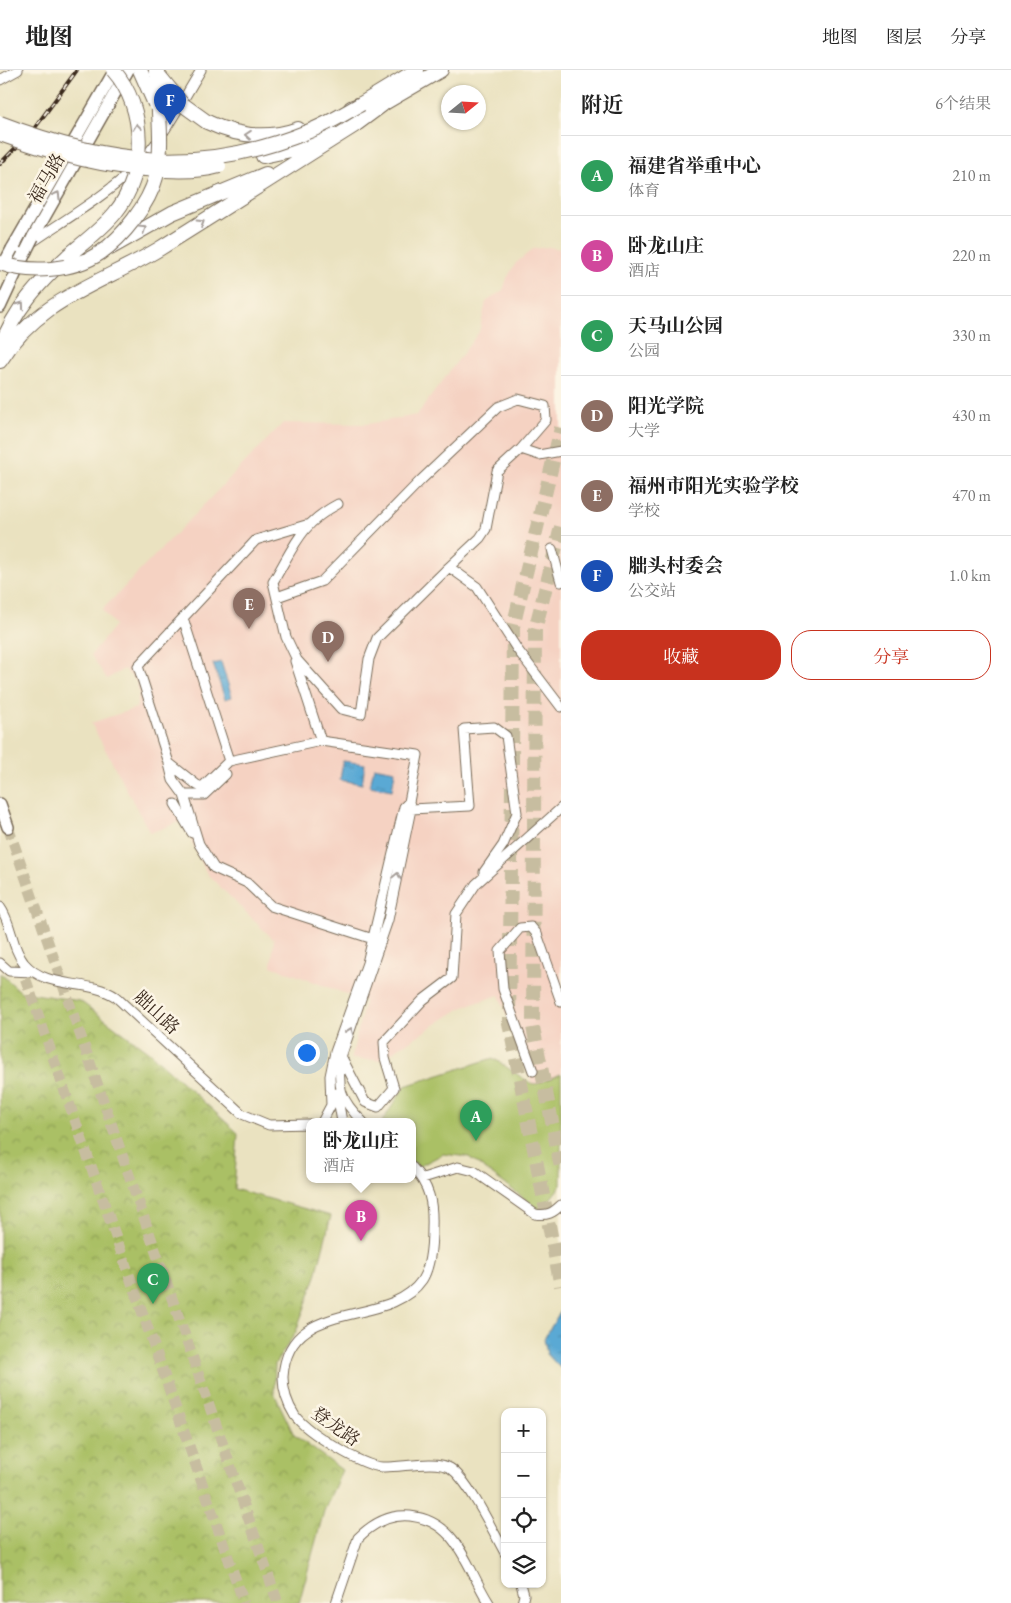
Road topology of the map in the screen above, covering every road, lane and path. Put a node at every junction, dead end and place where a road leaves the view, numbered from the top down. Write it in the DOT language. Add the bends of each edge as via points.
graph roads {
  1 [pos="18,70"];
  2 [pos="114,70"];
  3 [pos="128,70"];
  4 [pos="140,70"];
  5 [pos="157,70"];
  6 [pos="201,70"];
  7 [pos="417,70"];
  8 [pos="441,70"];
  9 [pos="0,80"];
  10 [pos="362,104"];
  11 [pos="382,105"];
  12 [pos="0,123"];
  13 [pos="0,134"];
  14 [pos="160,141"];
  15 [pos="316,149"];
  16 [pos="100,252"];
  17 [pos="1,266"];
  18 [pos="0,307"];
  19 [pos="0,349"];
  20 [pos="0,361"];
  21 [pos="521,449"];
  22 [pos="561,451"];
  23 [pos="338,504"];
  24 [pos="306,525"];
  25 [pos="552,549"];
  26 [pos="449,568"];
  27 [pos="561,582"];
  28 [pos="277,597"];
  29 [pos="183,618"];
  30 [pos="286,637"];
  31 [pos="561,707"];
  32 [pos="322,742"];
  33 [pos="229,761"];
  34 [pos="169,763"];
  35 [pos="226,774"];
  36 [pos="184,795"];
  37 [pos="0,804"];
  38 [pos="175,804"];
  39 [pos="410,806"];
  40 [pos="561,808"];
  41 [pos="8,826"];
  42 [pos="199,844"];
  43 [pos="476,884"];
  44 [pos="0,907"];
  45 [pos="385,914"];
  46 [pos="373,939"];
  47 [pos="0,963"];
  48 [pos="33,972"];
  49 [pos="364,982"];
  50 [pos="561,1002"];
  51 [pos="338,1053"];
  52 [pos="532,1071"];
  53 [pos="336,1091"];
  54 [pos="325,1118"];
  55 [pos="341,1118"];
  56 [pos="360,1118"];
  57 [pos="306,1124"];
  58 [pos="416,1170"];
  59 [pos="423,1178"];
  60 [pos="561,1205"];
  61 [pos="501,1546"];
  62 [pos="522,1588"];
  63 [pos="336,1603"];
  64 [pos="489,1603"];
  65 [pos="522,1603"];
  1 -- 9 [label="street"];
  2 -- 17 [label="main road, 福马路, bridge"];
  19 -- 2 [label="highway, one-way, bridge" via="16,312 36,286 116,212 128,192 139,146 128,92"];
  18 -- 3 [label="main road, 福马路, one-way, bridge" via="32,237"];
  4 -- 14 [label="highway, bridge" via="154,100"];
  10 -- 5 [label="highway, one-way, bridge" via="290,132 264,136 238,134 193,113 172,93"];
  5 -- 14 [label="highway, bridge"];
  6 -- 17 [label="street" via="135,168"];
  7 -- 10 [label="highway"];
  8 -- 11 [label="highway"];
  10 -- 12 [label="highway, bridge" via="315,129 274,144 234,155 180,160 112,156 62,145"];
  11 -- 13 [label="highway, bridge" via="290,150 212,168 144,170 91,162"];
  11 -- 15 [label="highway"];
  14 -- 16 [label="highway, bridge" via="156,177 145,203 128,226"];
  16 -- 15 [label="highway, one-way, bridge" via="172,213 260,177"];
  20 -- 15 [label="highway, one-way" via="28,325 52,306 150,254"];
  16 -- 17 [label="highway, bridge" via="72,264 40,270"];
  21 -- 22 [label="street" via="539,454"];
  21 -- 26 [label="street" via="497,470 486,529"];
  21 -- 28 [label="street" via="546,420 545,406 518,399 498,407 322,581"];
  23 -- 24 [label="street"];
  24 -- 28 [label="street" via="273,582"];
  24 -- 29 [label="street" via="256,540"];
  25 -- 27 [label="street"];
  26 -- 30 [label="street" via="377,638 369,658 361,714 340,709 297,660"];
  26 -- 31 [label="street" via="477,588"];
  28 -- 30 [label="street"];
  29 -- 33 [label="street"];
  29 -- 34 [label="street" via="138,666"];
  30 -- 32 [label="street"];
  32 -- 33 [label="street"];
  32 -- 39 [label="street" via="418,755"];
  33 -- 34 [label="street" via="202,787"];
  34 -- 36 [label="street" via="173,780"];
  35 -- 36 [label="street" via="204,795"];
  36 -- 42 [label="street"];
  37 -- 41 [label="main road"];
  38 -- 42 [label="street"];
  39 -- 43 [label="street" via="470,806 464,729 494,727 506,736 518,812 502,845"];
  39 -- 45 [label="street" via="404,807"];
  40 -- 43 [label="street"];
  42 -- 46 [label="street" via="214,868 247,883 271,906"];
  43 -- 51 [label="street" via="456,914 452,978 424,1000 384,1042 394,1088 378,1107 365,1102"];
  44 -- 48 [label="street" via="21,960"];
  45 -- 46 [label="street"];
  45 -- 49 [label="street"];
  46 -- 49 [label="street"];
  47 -- 48 [label="street, 胐山路" via="9,971"];
  48 -- 57 [label="street, 胐山路" via="45,978 97,988 116,997 249,1118 268,1125"];
  49 -- 51 [label="street"];
  50 -- 52 [label="street" via="537,934 531,927 520,928 500,951 502,989"];
  51 -- 53 [label="street" via="330,1076"];
  53 -- 54 [label="street"];
  53 -- 55 [label="street"];
  53 -- 56 [label="street"];
  58 -- 59 [label="street, 登龙路"];
  59 -- 60 [label="street" via="458,1167 474,1171 535,1214 543,1216"];
  59 -- 61 [label="street, 登龙路" via="432,1198 433,1221 430,1254 421,1281 392,1303 327,1320 308,1331 295,1344 287,1361 283,1377 285,1393 292,1411 302,1424 355,1459 382,1467 448,1467 460,1477"];
  62 -- 65 [label="street"];
  63 -- 64 [label="street" via="358,1538 386,1519 405,1516 433,1521 446,1530"];
}
